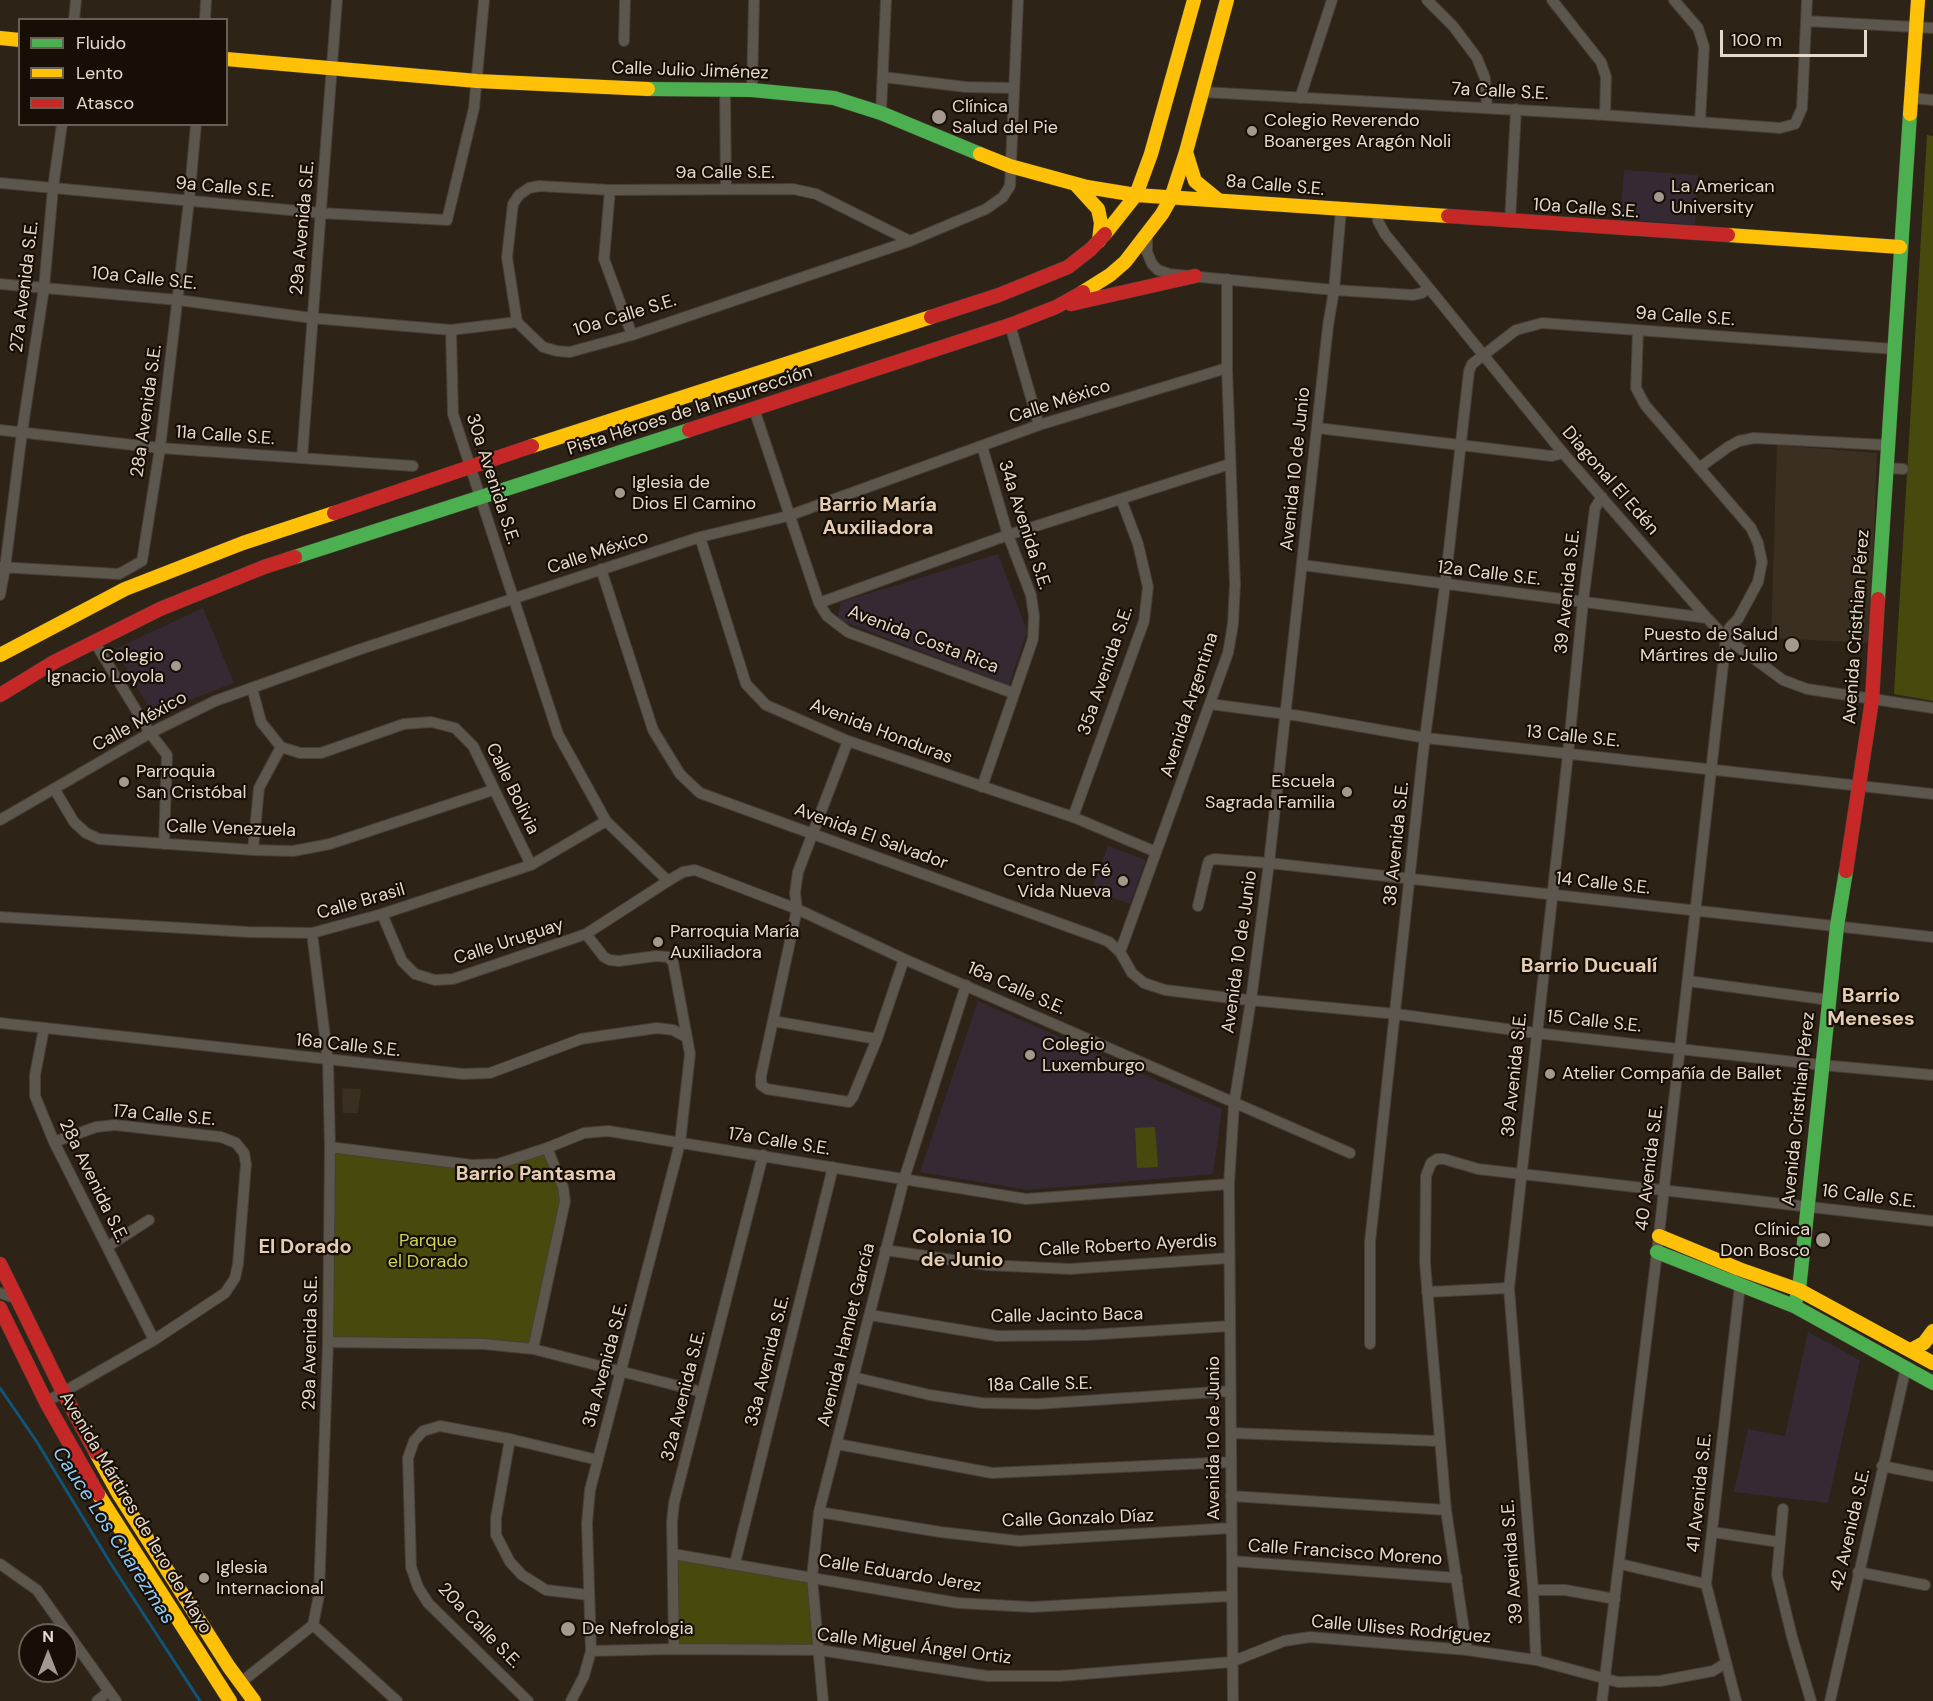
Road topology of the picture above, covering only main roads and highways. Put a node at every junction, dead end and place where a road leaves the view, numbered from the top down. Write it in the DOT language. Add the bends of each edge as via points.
graph roads {
  1 [pos="1194,0"];
  2 [pos="1227,0"];
  3 [pos="1918,0"];
  4 [pos="0,38"];
  5 [pos="18,40"];
  6 [pos="228,59"];
  7 [pos="1186,152"];
  8 [pos="1072,183"];
  9 [pos="1136,195"];
  10 [pos="1171,198"];
  11 [pos="1217,199"];
  12 [pos="1377,212"];
  13 [pos="1099,241"];
  14 [pos="1900,247"];
  15 [pos="1195,276"];
  16 [pos="1056,307"];
  17 [pos="0,655"];
  18 [pos="0,695"];
  19 [pos="1659,1236"];
  20 [pos="1657,1252"];
  21 [pos="1801,1257"];
  22 [pos="0,1264"];
  23 [pos="1770,1280"];
  24 [pos="1798,1290"];
  25 [pos="1794,1306"];
  26 [pos="0,1308"];
  27 [pos="1933,1332"];
  28 [pos="1911,1350"];
  29 [pos="1931,1362"];
  30 [pos="1933,1383"];
  31 [pos="118,1493"];
  32 [pos="103,1502"];
  33 [pos="230,1701"];
  34 [pos="254,1701"];
  1 -- 9 [label="main road, Pista Héroes de la Insurrección"];
  2 -- 7 [label="main road, Pista Héroes de la Insurrección"];
  3 -- 14 [label="main road, Avenida Cristhian Pérez"];
  4 -- 5 [label="main road"];
  6 -- 8 [label="main road, Calle Julio Jiménez" via="477,81 752,90 834,98 1010,166"];
  7 -- 10 [label="main road, Pista Héroes de la Insurrección"];
  7 -- 11 [label="main road" via="1195,181"];
  8 -- 9 [label="main road, Calle Julio Jiménez"];
  8 -- 13 [label="main road" via="1097,207 1101,223"];
  9 -- 10 [label="main road, 8a Calle S.E."];
  9 -- 13 [label="main road, Pista Héroes de la Insurrección"];
  10 -- 11 [label="main road, 8a Calle S.E."];
  10 -- 16 [label="main road, Pista Héroes de la Insurrección" via="1130,257 1110,275"];
  11 -- 12 [label="main road, 8a Calle S.E."];
  12 -- 14 [label="main road, 10a Calle S.E."];
  13 -- 17 [label="main road, Pista Héroes de la Insurrección" via="1068,267 999,295 602,423 174,568 125,589"];
  14 -- 21 [label="main road, Avenida Cristhian Pérez" via="1872,700 1837,926"];
  15 -- 16 [label="main road"];
  16 -- 18 [label="main road, Pista Héroes de la Insurrección" via="754,410 264,567 160,609 54,662"];
  19 -- 23 [label="main road"];
  20 -- 25 [label="main road"];
  21 -- 23 [label="main road" via="1789,1273"];
  21 -- 24 [label="main road, Avenida Cristhian Pérez"];
  22 -- 31 [label="main road, Avenida Mártires de 1ero de Mayo"];
  23 -- 24 [label="main road"];
  24 -- 25 [label="main road"];
  24 -- 28 [label="main road"];
  25 -- 30 [label="main road"];
  26 -- 32 [label="main road, Avenida Mártires de 1ero de Mayo" via="46,1402"];
  27 -- 28 [label="main road"];
  28 -- 29 [label="main road"];
  31 -- 32 [label="main road"];
  31 -- 34 [label="main road, Avenida Mártires de 1ero de Mayo"];
  32 -- 33 [label="main road, Avenida Mártires de 1ero de Mayo"];
}
